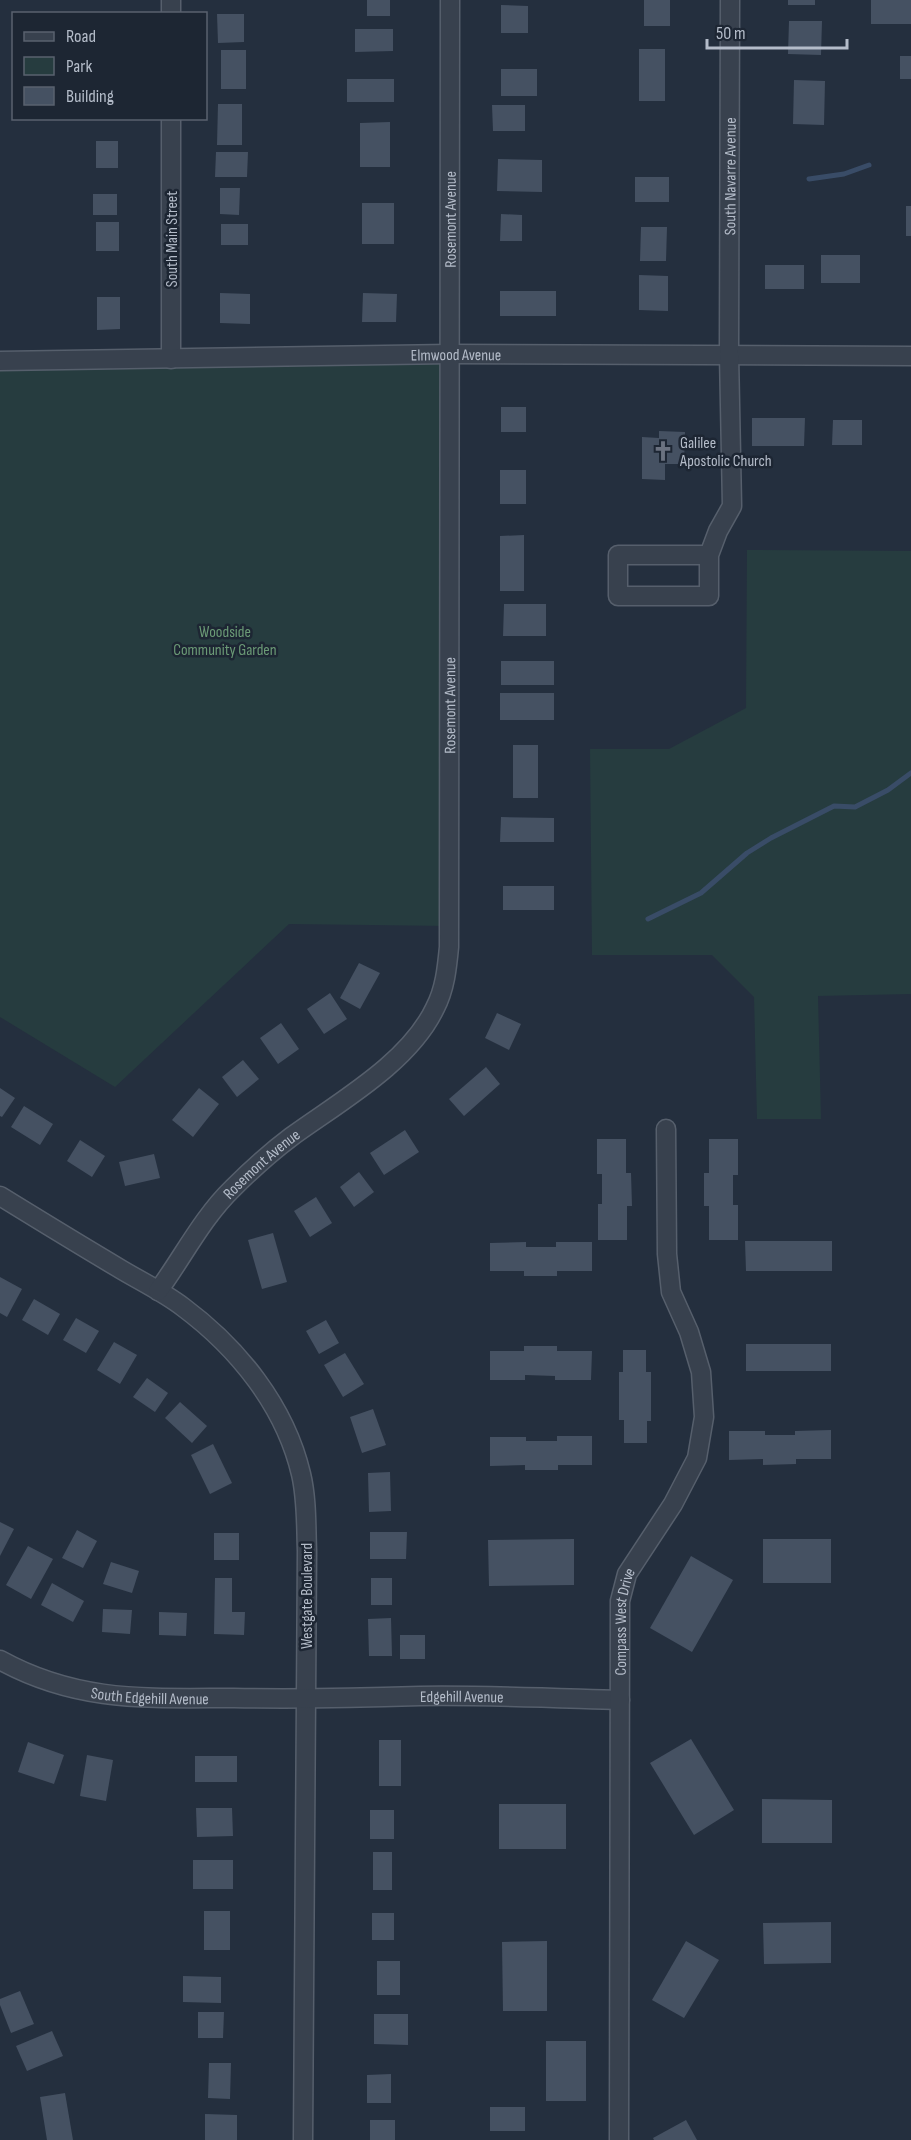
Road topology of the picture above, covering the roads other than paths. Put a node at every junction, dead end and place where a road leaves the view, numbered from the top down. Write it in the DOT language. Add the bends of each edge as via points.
graph roads {
  1 [pos="450,0"];
  2 [pos="730,0"];
  3 [pos="171,120"];
  4 [pos="450,354"];
  5 [pos="729,354"];
  6 [pos="911,356"];
  7 [pos="171,359"];
  8 [pos="0,361"];
  9 [pos="709,555"];
  10 [pos="666,1129"];
  11 [pos="0,1196"];
  12 [pos="158,1291"];
  13 [pos="0,1660"];
  14 [pos="305,1699"];
  15 [pos="620,1700"];
  16 [pos="303,2140"];
  17 [pos="619,2140"];
  1 -- 4 [label="street, Rosemont Avenue"];
  2 -- 5 [label="street, South Navarre Avenue"];
  3 -- 7 [label="street, South Main Street"];
  4 -- 5 [label="street, Elmwood Avenue"];
  4 -- 7 [label="street, Elmwood Avenue"];
  4 -- 12 [label="street, Rosemont Avenue" via="449,947 445,981 431,1015 402,1053 385,1070 288,1140 233,1188 207,1218"];
  5 -- 6 [label="street, Elmwood Avenue"];
  5 -- 9 [label="street, South Navarre Avenue" via="732,506"];
  7 -- 8 [label="street, Elmwood Avenue"];
  9 -- 9 [label="street" via="709,596 618,596 618,555"];
  10 -- 15 [label="street, Compass West Drive" via="671,1292 702,1372 704,1417 697,1458 674,1504 627,1574 620,1601"];
  11 -- 12 [label="street, Westgate Boulevard"];
  12 -- 14 [label="street, Westgate Boulevard" via="214,1332 243,1364 276,1411 298,1461 307,1551"];
  13 -- 14 [label="street, South Edgehill Avenue" via="56,1685 117,1696"];
  14 -- 15 [label="street, Edgehill Avenue" via="450,1696"];
  14 -- 16 [label="street, Westgate Boulevard"];
  15 -- 17 [label="street, Compass West Drive"];
}
